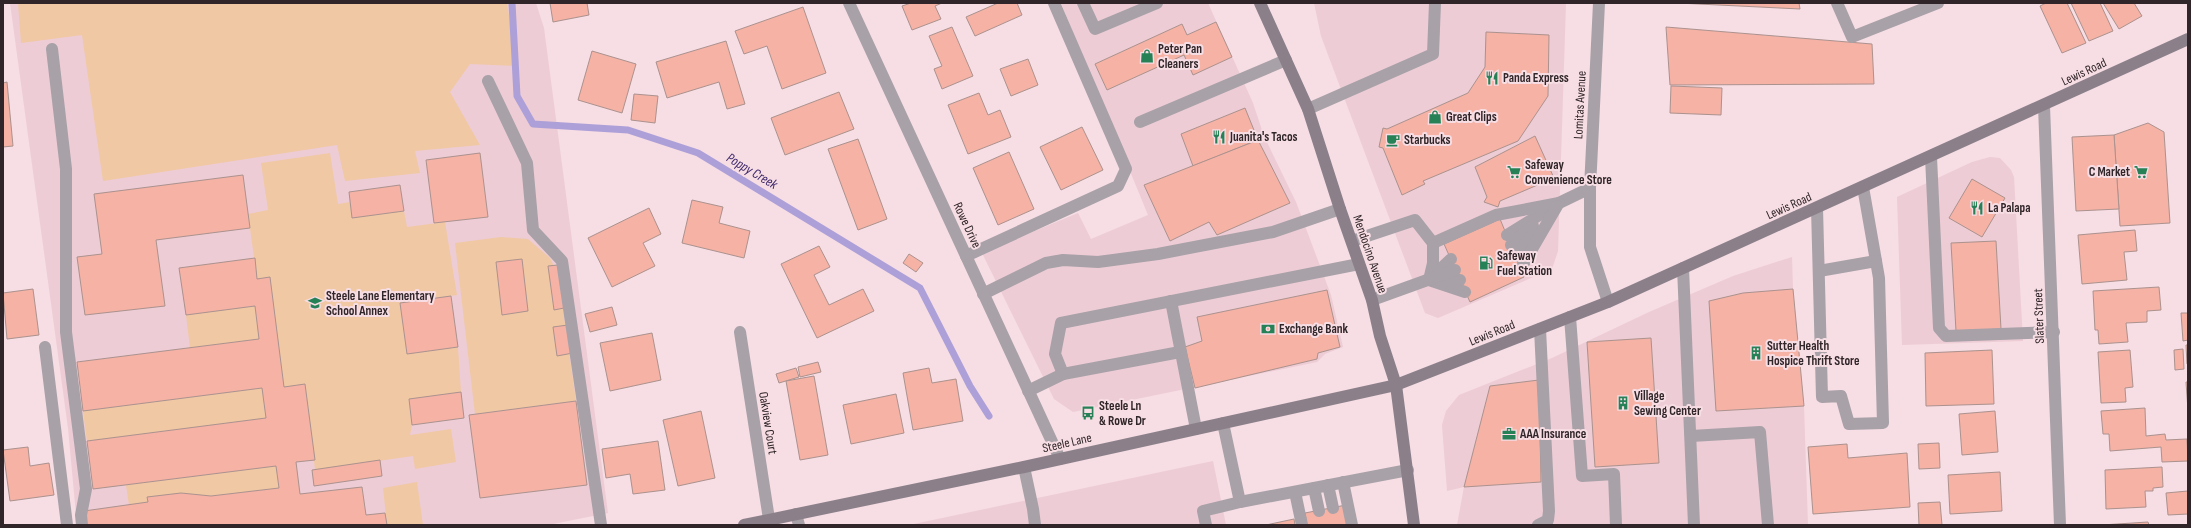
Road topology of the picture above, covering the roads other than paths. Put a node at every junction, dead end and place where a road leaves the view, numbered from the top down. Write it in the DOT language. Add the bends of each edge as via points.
graph roads {
  1 [pos="849,3"];
  2 [pos="1054,3"];
  3 [pos="1083,3"];
  4 [pos="1157,3"];
  5 [pos="1260,3"];
  6 [pos="1435,3"];
  7 [pos="1598,3"];
  8 [pos="1838,3"];
  9 [pos="1938,3"];
  10 [pos="2188,40"];
  11 [pos="52,49"];
  12 [pos="1286,60"];
  13 [pos="488,81"];
  14 [pos="2044,106"];
  15 [pos="1308,110"];
  16 [pos="1140,122"];
  17 [pos="1931,157"];
  18 [pos="1863,187"];
  19 [pos="1590,188"];
  20 [pos="1559,203"];
  21 [pos="1817,208"];
  22 [pos="1340,209"];
  23 [pos="1352,241"];
  24 [pos="1433,244"];
  25 [pos="966,256"];
  26 [pos="1876,261"];
  27 [pos="1359,264"];
  28 [pos="1521,268"];
  29 [pos="1683,268"];
  30 [pos="1819,271"];
  31 [pos="1429,280"];
  32 [pos="1465,292"];
  33 [pos="984,294"];
  34 [pos="1372,300"];
  35 [pos="1171,301"];
  36 [pos="1608,302"];
  37 [pos="1570,317"];
  38 [pos="1540,329"];
  39 [pos="740,332"];
  40 [pos="2054,332"];
  41 [pos="45,347"];
  42 [pos="1180,352"];
  43 [pos="1063,374"];
  44 [pos="1396,385"];
  45 [pos="1028,390"];
  46 [pos="1223,423"];
  47 [pos="1196,429"];
  48 [pos="1691,436"];
  49 [pos="1060,459"];
  50 [pos="1024,467"];
  51 [pos="1408,470"];
  52 [pos="1343,482"];
  53 [pos="1328,485"];
  54 [pos="1314,488"];
  55 [pos="1295,492"];
  56 [pos="1240,502"];
  57 [pos="1333,508"];
  58 [pos="1320,511"];
  59 [pos="769,519"];
  60 [pos="797,519"];
  61 [pos="67,525"];
  62 [pos="82,525"];
  63 [pos="601,525"];
  64 [pos="744,525"];
  65 [pos="1034,525"];
  66 [pos="1206,525"];
  67 [pos="1302,525"];
  68 [pos="1352,525"];
  69 [pos="1414,525"];
  70 [pos="1538,525"];
  71 [pos="1616,525"];
  72 [pos="1694,525"];
  73 [pos="1768,525"];
  74 [pos="2060,525"];
  1 -- 25 [label="street, Rowe Drive"];
  2 -- 25 [label="street" via="1126,169 1118,186"];
  3 -- 4 [label="street" via="1095,29"];
  5 -- 12 [label="main road, Mendocino Avenue"];
  6 -- 15 [label="street" via="1433,54"];
  7 -- 19 [label="street, Lomitas Avenue"];
  8 -- 9 [label="street" via="1852,37"];
  10 -- 14 [label="main road, Lewis Road"];
  11 -- 62 [label="street" via="66,169 66,332 86,488 81,515"];
  12 -- 15 [label="main road, Mendocino Avenue"];
  12 -- 16 [label="street"];
  13 -- 63 [label="street" via="527,163 533,230 562,261"];
  14 -- 17 [label="main road, Lewis Road"];
  14 -- 40 [label="street, Slater Street"];
  15 -- 22 [label="main road, Mendocino Avenue"];
  17 -- 18 [label="main road, Lewis Road"];
  17 -- 40 [label="street" via="1939,328 1946,336"];
  18 -- 21 [label="main road, Lewis Road"];
  18 -- 26 [label="street"];
  19 -- 20 [label="street"];
  19 -- 36 [label="street, Lomitas Avenue" via="1590,247"];
  20 -- 20 [label="street" via="1511,245"];
  20 -- 24 [label="street" via="1496,215"];
  20 -- 28 [label="street"];
  21 -- 29 [label="main road, Lewis Road"];
  21 -- 30 [label="street"];
  22 -- 23 [label="main road, Mendocino Avenue"];
  22 -- 33 [label="street" via="1273,232 1158,254 1098,262 1063,260 1046,263"];
  23 -- 24 [label="street" via="1415,220"];
  23 -- 27 [label="main road, Mendocino Avenue"];
  24 -- 31 [label="street" via="1433,263"];
  25 -- 33 [label="street, Rowe Drive"];
  26 -- 30 [label="street"];
  26 -- 30 [label="street" via="1879,278 1883,423 1849,424 1841,396 1822,397"];
  27 -- 34 [label="main road, Mendocino Avenue"];
  27 -- 35 [label="street"];
  29 -- 36 [label="main road, Lewis Road"];
  29 -- 48 [label="street"];
  31 -- 31 [label="street" via="1455,270"];
  31 -- 32 [label="street"];
  31 -- 34 [label="street"];
  33 -- 45 [label="street, Rowe Drive"];
  34 -- 44 [label="main road, Mendocino Avenue" via="1380,336"];
  35 -- 42 [label="street"];
  35 -- 43 [label="street" via="1061,322 1055,354"];
  36 -- 37 [label="main road, Lewis Road"];
  37 -- 38 [label="main road, Lewis Road"];
  37 -- 71 [label="street" via="1582,476 1614,474"];
  38 -- 44 [label="main road, Lewis Road"];
  38 -- 70 [label="street" via="1550,511 1548,520"];
  39 -- 59 [label="street, Oakview Court"];
  40 -- 74 [label="street, Slater Street"];
  41 -- 61 [label="street"];
  42 -- 43 [label="street"];
  42 -- 47 [label="street"];
  43 -- 45 [label="street"];
  44 -- 46 [label="main road, Steele Lane"];
  44 -- 51 [label="main road, Mendocino Avenue"];
  45 -- 49 [label="street, Rowe Drive"];
  46 -- 47 [label="main road, Steele Lane"];
  46 -- 56 [label="street"];
  47 -- 49 [label="main road, Steele Lane"];
  48 -- 72 [label="street"];
  48 -- 73 [label="street" via="1760,432"];
  49 -- 50 [label="main road, Steele Lane"];
  50 -- 60 [label="main road, Steele Lane"];
  50 -- 65 [label="street"];
  51 -- 52 [label="street"];
  51 -- 69 [label="main road, Mendocino Avenue"];
  52 -- 53 [label="street"];
  52 -- 68 [label="street"];
  53 -- 54 [label="street"];
  53 -- 57 [label="street"];
  54 -- 55 [label="street"];
  54 -- 58 [label="street"];
  55 -- 56 [label="street"];
  55 -- 67 [label="street"];
  56 -- 66 [label="street" via="1203,511"];
  59 -- 60 [label="main road, Steele Lane"];
  59 -- 64 [label="main road, Steele Lane"];
}
